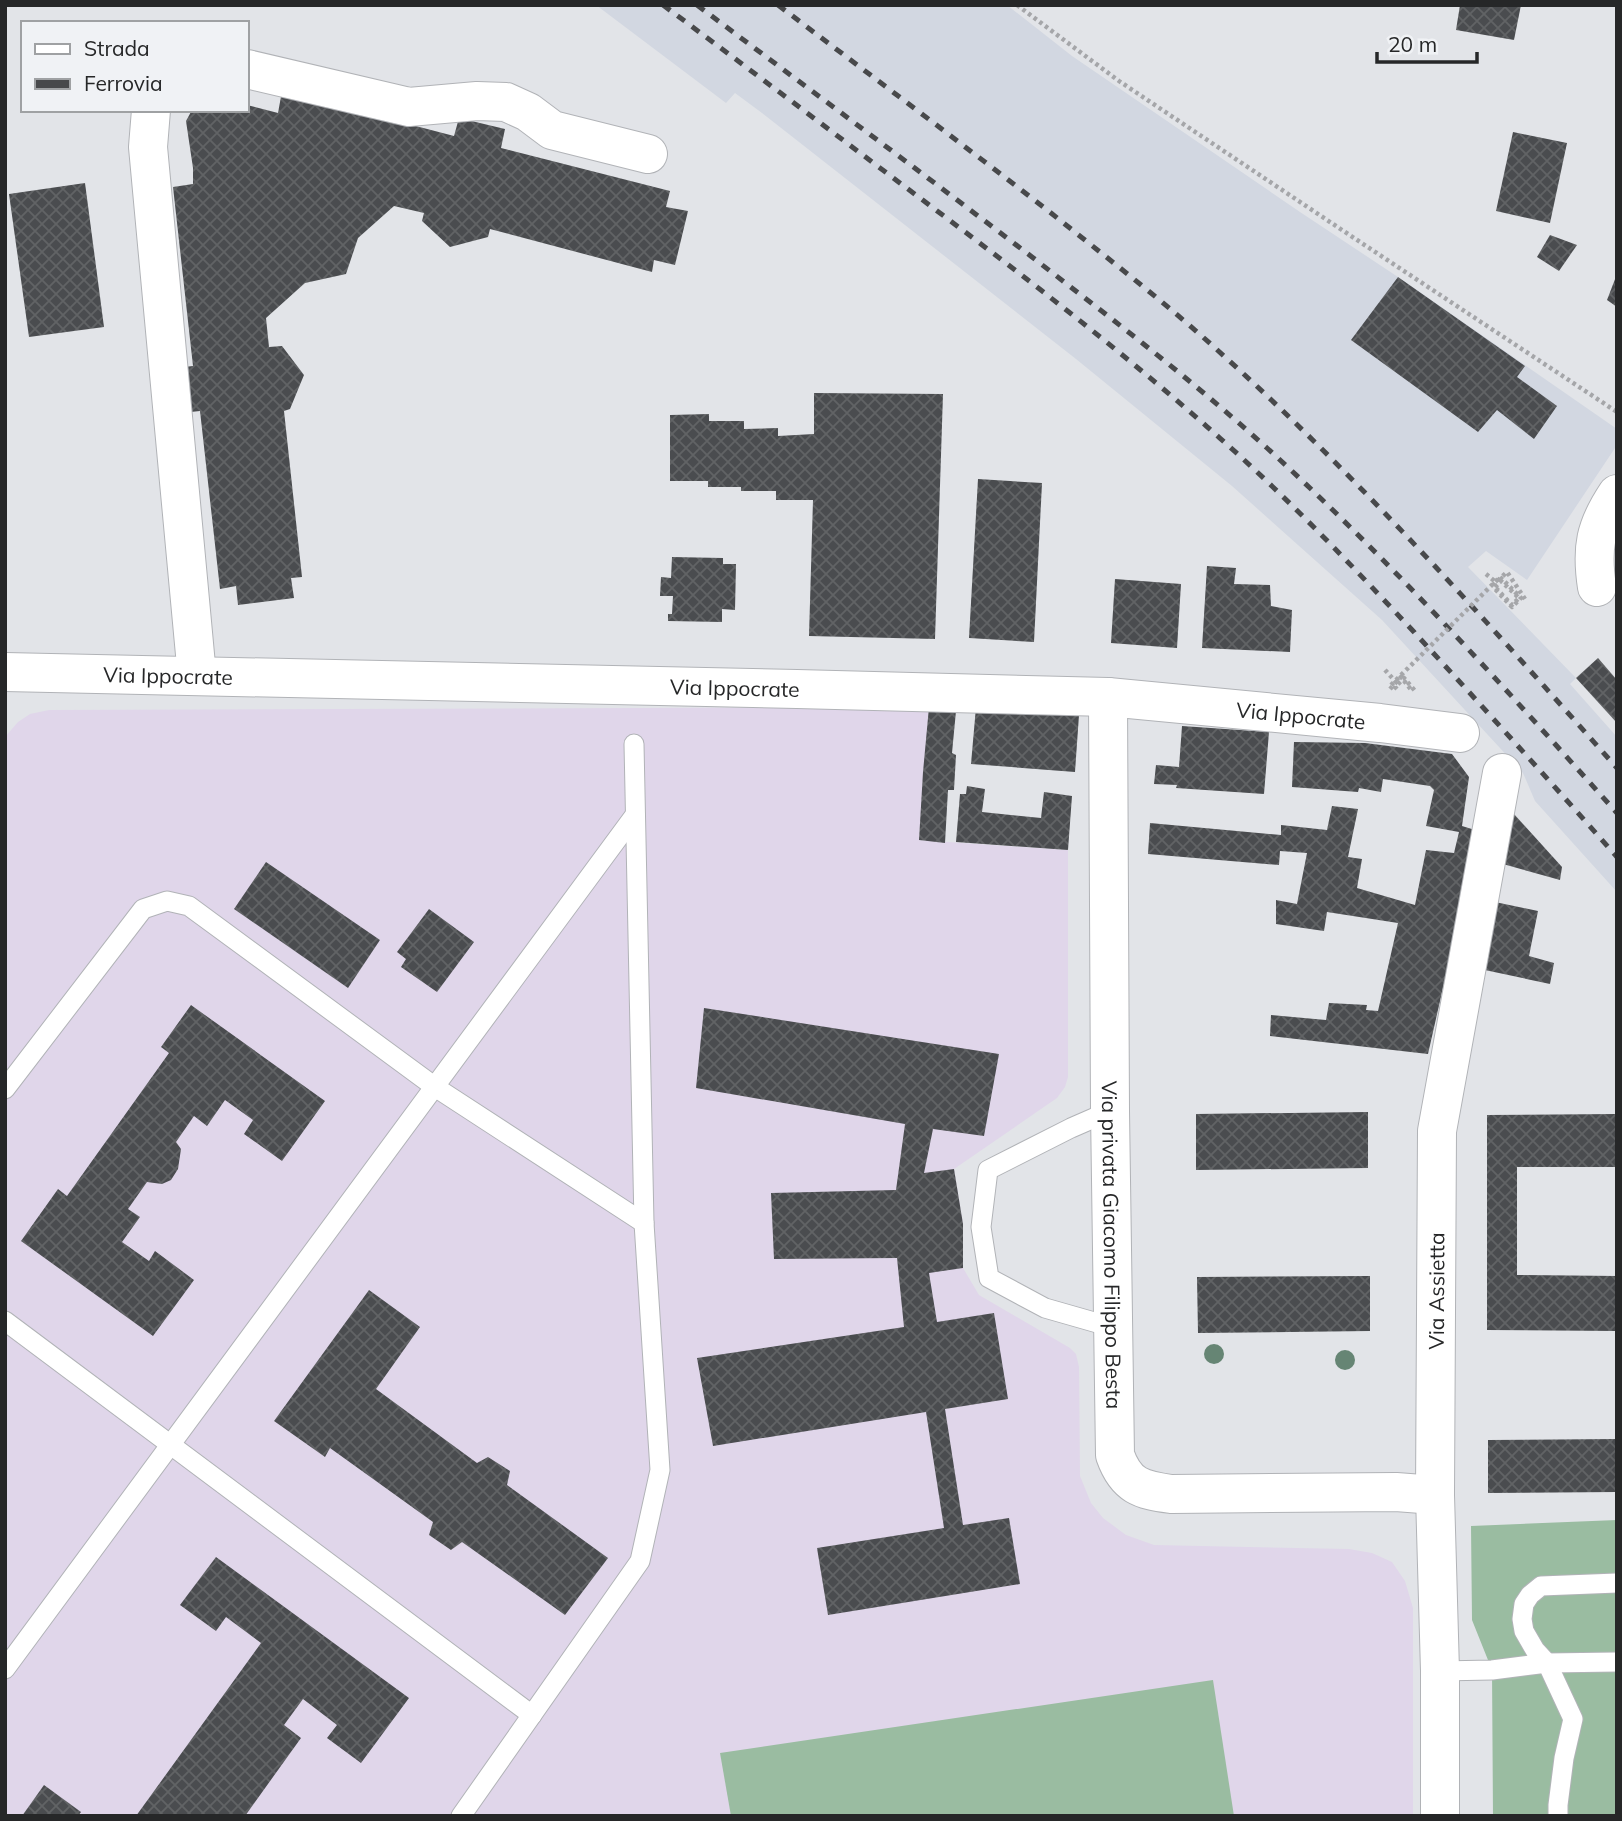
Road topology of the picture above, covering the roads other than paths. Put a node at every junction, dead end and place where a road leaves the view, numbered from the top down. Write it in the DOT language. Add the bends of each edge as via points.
graph roads {
  1 [pos="248,69"];
  2 [pos="151,112"];
  3 [pos="648,154"];
  4 [pos="1617,494"];
  5 [pos="1597,587"];
  6 [pos="5,672"];
  7 [pos="197,676"];
  8 [pos="1108,697"];
  9 [pos="1460,733"];
  10 [pos="634,744"];
  11 [pos="1502,773"];
  12 [pos="635,815"];
  13 [pos="9,1074"];
  14 [pos="435,1087"];
  15 [pos="1110,1111"];
  16 [pos="644,1223"];
  17 [pos="5,1321"];
  18 [pos="1115,1328"];
  19 [pos="170,1445"];
  20 [pos="1435,1495"];
  21 [pos="1617,1584"];
  22 [pos="1617,1662"];
  23 [pos="1547,1663"];
  24 [pos="5,1669"];
  25 [pos="1440,1671"];
  26 [pos="532,1715"];
  27 [pos="461,1816"];
  28 [pos="1440,1816"];
  29 [pos="1558,1816"];
  1 -- 3 [label="street" via="409,107 506,102 528,111 551,130"];
  2 -- 7 [label="street" via="148,146"];
  4 -- 5 [label="street" via="1594,542"];
  6 -- 7 [label="street, Via Ippocrate"];
  7 -- 8 [label="street, Via Ippocrate"];
  8 -- 9 [label="street, Via Ippocrate"];
  8 -- 15 [label="street, Via privata Giacomo Filippo Besta"];
  10 -- 12 [label="lane"];
  11 -- 20 [label="street, Via Assietta" via="1437,1131"];
  12 -- 14 [label="lane"];
  12 -- 16 [label="lane"];
  13 -- 14 [label="lane" via="143,909 167,901 189,906"];
  14 -- 16 [label="lane"];
  14 -- 19 [label="lane"];
  15 -- 18 [label="street, Via privata Giacomo Filippo Besta"];
  15 -- 18 [label="lane" via="988,1170 981,1227 989,1278 1045,1308"];
  16 -- 26 [label="lane" via="660,1469 640,1561"];
  17 -- 19 [label="lane"];
  18 -- 20 [label="street, Via privata Giacomo Filippo Besta" via="1115,1455 1124,1474 1141,1489 1171,1494"];
  19 -- 24 [label="lane"];
  19 -- 26 [label="lane"];
  20 -- 25 [label="street, Via Assietta"];
  21 -- 23 [label="lane" via="1541,1586 1530,1595 1524,1604 1524,1631"];
  22 -- 23 [label="lane"];
  23 -- 25 [label="lane"];
  23 -- 29 [label="lane" via="1573,1719"];
  25 -- 28 [label="street, Via Assietta"];
  26 -- 27 [label="lane"];
}
